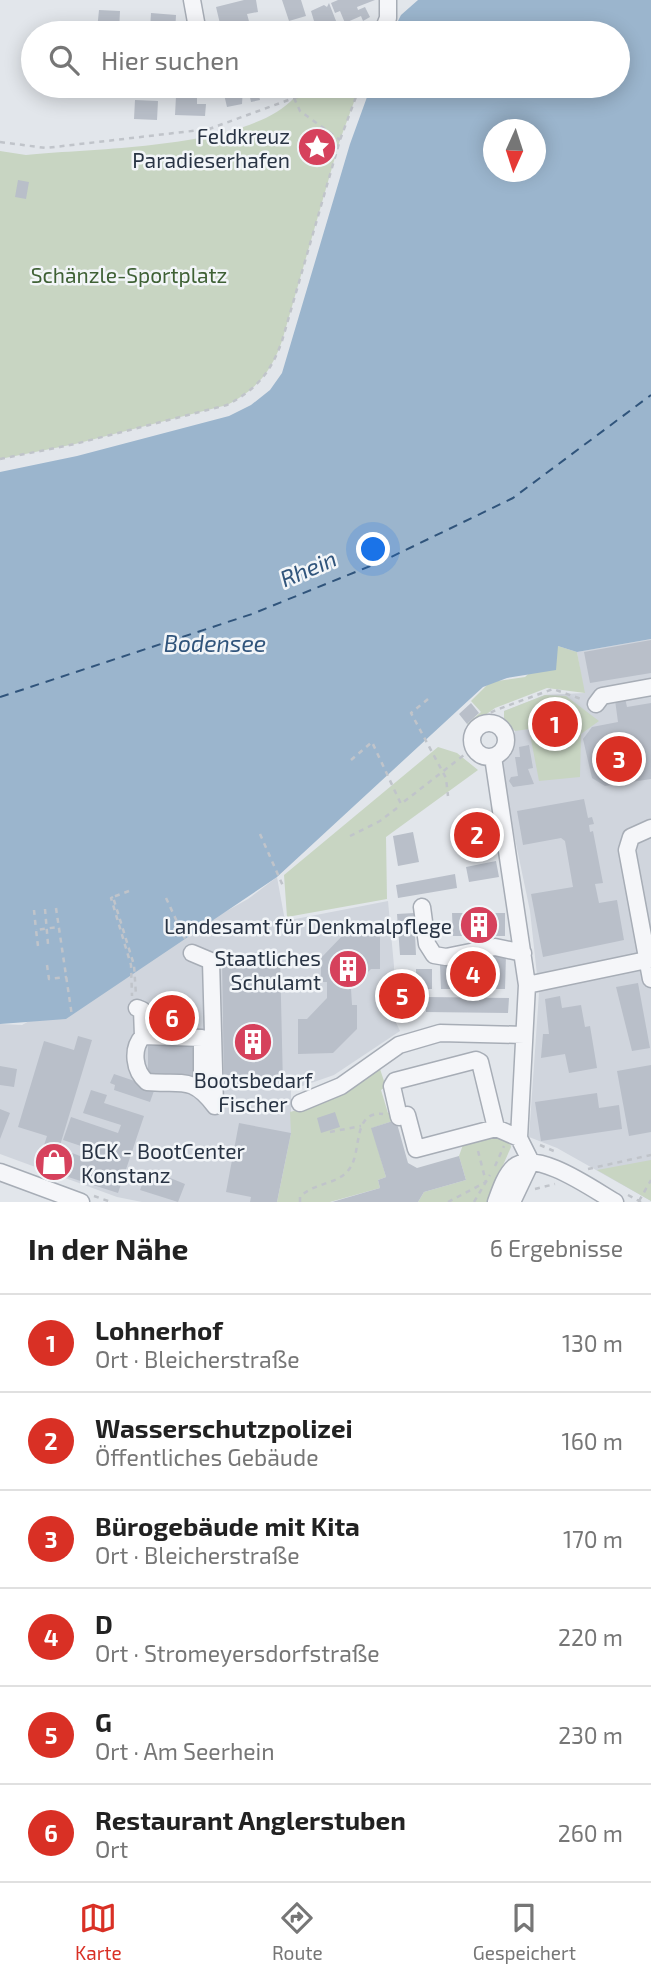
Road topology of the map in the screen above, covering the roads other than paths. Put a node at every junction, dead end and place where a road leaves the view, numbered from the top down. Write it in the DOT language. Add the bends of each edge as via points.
graph roads {
  1 [pos="192,0"];
  2 [pos="388,0"];
  3 [pos="196,21"];
  4 [pos="387,21"];
  5 [pos="651,687"];
  6 [pos="596,704"];
  7 [pos="493,757"];
  8 [pos="651,828"];
  9 [pos="422,907"];
  10 [pos="192,953"];
  11 [pos="523,953"];
  12 [pos="649,960"];
  13 [pos="651,979"];
  14 [pos="527,985"];
  15 [pos="134,1002"];
  16 [pos="524,1035"];
  17 [pos="143,1036"];
  18 [pos="202,1088"];
  19 [pos="300,1103"];
  20 [pos="496,1128"];
  21 [pos="519,1138"];
  22 [pos="531,1162"];
  23 [pos="0,1172"];
  24 [pos="78,1201"];
  25 [pos="496,1202"];
  26 [pos="512,1202"];
  27 [pos="615,1202"];
  1 -- 3 [label="street"];
  2 -- 4 [label="street"];
  5 -- 6 [label="street" via="603,696"];
  7 -- 7 [label="street" via="481,756 473,748 474,731 488,722 499,725 506,735 505,746"];
  7 -- 11 [label="street"];
  8 -- 12 [label="street" via="631,838 627,850"];
  9 -- 11 [label="street" via="426,944 434,955 446,957 495,947"];
  10 -- 18 [label="street" via="211,961 215,1106"];
  11 -- 14 [label="street"];
  12 -- 13 [label="street"];
  12 -- 14 [label="street"];
  14 -- 16 [label="street"];
  15 -- 17 [label="street" via="142,1010"];
  16 -- 19 [label="street" via="440,1033 399,1045 341,1086"];
  16 -- 21 [label="street"];
  17 -- 18 [label="street" via="136,1062 140,1076 147,1082 191,1083"];
  17 -- 18 [label="street" via="202,1038"];
  20 -- 20 [label="street" via="476,1060 395,1081 392,1086 399,1117 407,1115 416,1149"];
  20 -- 21 [label="street"];
  21 -- 22 [label="street"];
  22 -- 25 [label="street" via="511,1170"];
  22 -- 26 [label="street"];
  22 -- 27 [label="street" via="551,1166"];
  23 -- 24 [label="street"];
}
